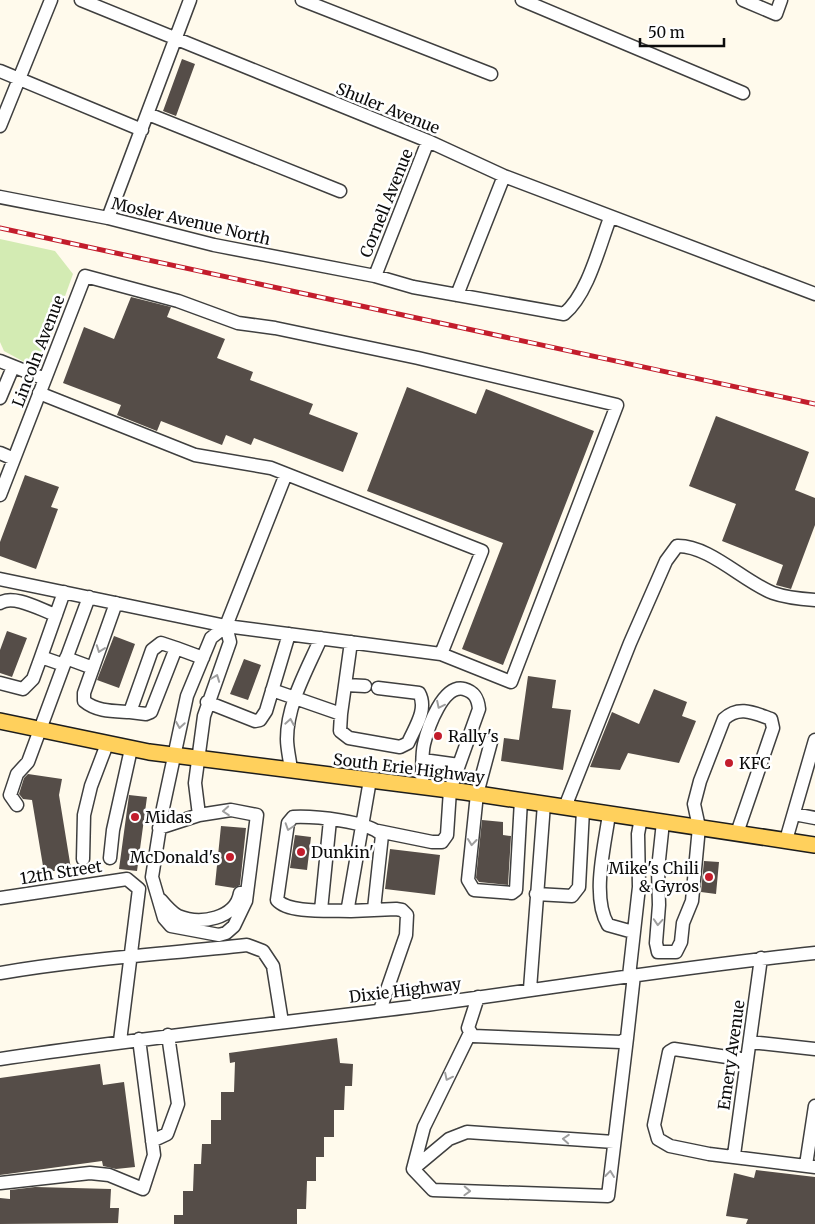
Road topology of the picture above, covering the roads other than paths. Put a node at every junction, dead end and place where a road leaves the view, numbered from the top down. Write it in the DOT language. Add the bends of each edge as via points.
graph roads {
  1 [pos="51,0"];
  2 [pos="81,0"];
  3 [pos="190,0"];
  4 [pos="302,0"];
  5 [pos="522,0"];
  6 [pos="743,0"];
  7 [pos="781,0"];
  8 [pos="175,38"];
  9 [pos="0,71"];
  10 [pos="491,74"];
  11 [pos="19,78"];
  12 [pos="743,93"];
  13 [pos="148,114"];
  14 [pos="0,126"];
  15 [pos="142,130"];
  16 [pos="428,141"];
  17 [pos="504,176"];
  18 [pos="340,191"];
  19 [pos="0,197"];
  20 [pos="108,218"];
  21 [pos="610,218"];
  22 [pos="375,276"];
  23 [pos="815,294"];
  24 [pos="457,295"];
  25 [pos="0,361"];
  26 [pos="14,366"];
  27 [pos="45,379"];
  28 [pos="39,393"];
  29 [pos="0,398"];
  30 [pos="0,453"];
  31 [pos="14,459"];
  32 [pos="286,474"];
  33 [pos="0,494"];
  34 [pos="0,579"];
  35 [pos="64,592"];
  36 [pos="89,597"];
  37 [pos="815,600"];
  38 [pos="0,603"];
  39 [pos="116,603"];
  40 [pos="56,615"];
  41 [pos="226,626"];
  42 [pos="289,634"];
  43 [pos="321,638"];
  44 [pos="351,642"];
  45 [pos="176,648"];
  46 [pos="441,654"];
  47 [pos="41,657"];
  48 [pos="203,658"];
  49 [pos="65,662"];
  50 [pos="93,668"];
  51 [pos="0,683"];
  52 [pos="346,685"];
  53 [pos="272,690"];
  54 [pos="296,697"];
  55 [pos="207,702"];
  56 [pos="130,712"];
  57 [pos="341,714"];
  58 [pos="0,721"];
  59 [pos="40,730"];
  60 [pos="815,740"];
  61 [pos="491,742"];
  62 [pos="106,744"];
  63 [pos="131,749"];
  64 [pos="175,756"];
  65 [pos="200,759"];
  66 [pos="423,760"];
  67 [pos="459,765"];
  68 [pos="291,770"];
  69 [pos="370,780"];
  70 [pos="422,787"];
  71 [pos="450,790"];
  72 [pos="477,794"];
  73 [pos="521,800"];
  74 [pos="544,804"];
  75 [pos="17,805"];
  76 [pos="565,807"];
  77 [pos="583,810"];
  78 [pos="251,814"];
  79 [pos="609,814"];
  80 [pos="794,814"];
  81 [pos="199,815"];
  82 [pos="640,818"];
  83 [pos="815,818"];
  84 [pos="330,820"];
  85 [pos="663,822"];
  86 [pos="362,825"];
  87 [pos="699,827"];
  88 [pos="160,828"];
  89 [pos="378,831"];
  90 [pos="738,833"];
  91 [pos="786,840"];
  92 [pos="815,845"];
  93 [pos="110,858"];
  94 [pos="83,859"];
  95 [pos="536,894"];
  96 [pos="157,896"];
  97 [pos="0,898"];
  98 [pos="321,910"];
  99 [pos="374,910"];
  100 [pos="351,911"];
  101 [pos="634,932"];
  102 [pos="658,952"];
  103 [pos="676,952"];
  104 [pos="815,953"];
  105 [pos="132,958"];
  106 [pos="761,958"];
  107 [pos="675,970"];
  108 [pos="657,972"];
  109 [pos="0,973"];
  110 [pos="632,975"];
  111 [pos="530,989"];
  112 [pos="478,997"];
  113 [pos="380,1010"];
  114 [pos="282,1022"];
  115 [pos="470,1033"];
  116 [pos="168,1035"];
  117 [pos="627,1038"];
  118 [pos="139,1039"];
  119 [pos="120,1041"];
  120 [pos="750,1042"];
  121 [pos="815,1049"];
  122 [pos="0,1059"];
  123 [pos="747,1060"];
  124 [pos="815,1106"];
  125 [pos="152,1141"];
  126 [pos="614,1142"];
  127 [pos="734,1155"];
  128 [pos="811,1166"];
  129 [pos="413,1169"];
  130 [pos="0,1183"];
  1 -- 11 [label="street"];
  2 -- 8 [label="street, Shuler Avenue"];
  3 -- 8 [label="street"];
  4 -- 10 [label="street"];
  5 -- 12 [label="street"];
  6 -- 7 [label="street" via="776,14"];
  8 -- 13 [label="street"];
  8 -- 16 [label="street, Shuler Avenue"];
  9 -- 11 [label="street"];
  11 -- 14 [label="street"];
  11 -- 15 [label="street"];
  13 -- 15 [label="street"];
  13 -- 18 [label="street"];
  15 -- 20 [label="street"];
  16 -- 17 [label="street, Shuler Avenue"];
  16 -- 22 [label="street, Cornell Avenue"];
  17 -- 21 [label="street, Shuler Avenue"];
  17 -- 24 [label="street"];
  19 -- 20 [label="street, Mosler Avenue North"];
  20 -- 22 [label="street, Mosler Avenue North" via="214,245"];
  21 -- 23 [label="street, Shuler Avenue"];
  21 -- 24 [label="street, Mosler Avenue North" via="581,292 564,314"];
  22 -- 24 [label="street, Mosler Avenue North"];
  25 -- 26 [label="street"];
  26 -- 27 [label="street"];
  26 -- 29 [label="street"];
  27 -- 28 [label="street, Lincoln Avenue"];
  27 -- 46 [label="street, Lincoln Avenue" via="85,276 178,301 238,323 418,358 617,405 511,682"];
  28 -- 31 [label="street, Lincoln Avenue"];
  28 -- 32 [label="street" via="195,455 271,468"];
  30 -- 31 [label="street"];
  31 -- 33 [label="street, Lincoln Avenue"];
  32 -- 41 [label="street"];
  32 -- 46 [label="street" via="482,551"];
  34 -- 35 [label="street"];
  35 -- 36 [label="street"];
  35 -- 40 [label="street"];
  36 -- 39 [label="street"];
  36 -- 49 [label="street"];
  37 -- 76 [label="street" via="790,598 772,592 714,557 677,546 666,561 630,644"];
  38 -- 40 [label="street" via="15,600"];
  39 -- 41 [label="street"];
  39 -- 50 [label="street, one-way"];
  40 -- 47 [label="street"];
  41 -- 42 [label="street"];
  41 -- 48 [label="street" via="211,638"];
  55 -- 41 [label="street, one-way" via="230,642"];
  42 -- 43 [label="street"];
  42 -- 53 [label="street"];
  43 -- 44 [label="street"];
  43 -- 54 [label="street"];
  44 -- 46 [label="street"];
  44 -- 52 [label="street"];
  45 -- 48 [label="street"];
  45 -- 56 [label="street" via="151,712"];
  45 -- 56 [label="street" via="161,643 152,650"];
  47 -- 49 [label="street"];
  47 -- 51 [label="street" via="33,679 23,689"];
  48 -- 64 [label="street, one-way" via="184,704"];
  49 -- 50 [label="street"];
  49 -- 59 [label="street"];
  50 -- 56 [label="street" via="84,701 100,710"];
  52 -- 57 [label="street"];
  52 -- 57 [label="street" via="418,693 422,709 408,742 400,747 344,736 340,730"];
  53 -- 54 [label="street"];
  53 -- 55 [label="street" via="266,711 260,720 255,721"];
  54 -- 57 [label="street"];
  68 -- 54 [label="street, one-way" via="287,739"];
  55 -- 65 [label="street"];
  58 -- 59 [label="main road, South Erie Highway"];
  59 -- 62 [label="main road, South Erie Highway"];
  59 -- 75 [label="street" via="28,762 16,774 10,795"];
  60 -- 80 [label="street"];
  61 -- 72 [label="street"];
  62 -- 63 [label="main road, South Erie Highway"];
  62 -- 94 [label="street" via="84,816"];
  63 -- 64 [label="main road, South Erie Highway"];
  63 -- 93 [label="street"];
  64 -- 65 [label="main road, South Erie Highway"];
  64 -- 88 [label="street"];
  65 -- 68 [label="main road, South Erie Highway"];
  65 -- 81 [label="street" via="194,793"];
  66 -- 67 [label="street"];
  67 -- 66 [label="street, one-way" via="479,709 478,698 462,688 453,689 442,699 424,743"];
  66 -- 70 [label="street"];
  67 -- 71 [label="street"];
  68 -- 69 [label="main road, South Erie Highway"];
  69 -- 70 [label="main road, South Erie Highway"];
  69 -- 86 [label="street"];
  70 -- 71 [label="main road, South Erie Highway"];
  71 -- 72 [label="main road, South Erie Highway"];
  71 -- 89 [label="street" via="447,835 442,842"];
  72 -- 73 [label="main road, South Erie Highway"];
  72 -- 73 [label="street, one-way" via="468,880 474,890 512,893 516,890"];
  73 -- 74 [label="main road, South Erie Highway"];
  74 -- 76 [label="main road, South Erie Highway"];
  74 -- 95 [label="street"];
  76 -- 77 [label="main road, South Erie Highway"];
  77 -- 79 [label="main road, South Erie Highway"];
  77 -- 95 [label="street" via="579,887 572,896"];
  78 -- 81 [label="street, one-way" via="231,810"];
  78 -- 96 [label="street" via="238,901 232,910 202,921 180,917"];
  78 -- 96 [label="street" via="257,815 246,901 234,926 226,933 219,935 171,926 164,918"];
  79 -- 82 [label="main road, South Erie Highway"];
  79 -- 101 [label="street" via="600,909 608,925"];
  80 -- 83 [label="street"];
  80 -- 91 [label="street"];
  81 -- 88 [label="street"];
  82 -- 85 [label="main road, South Erie Highway"];
  82 -- 101 [label="street" via="639,887"];
  84 -- 86 [label="street"];
  84 -- 98 [label="street"];
  84 -- 98 [label="street, one-way" via="293,816 288,823 277,900 299,909"];
  85 -- 87 [label="main road, South Erie Highway"];
  85 -- 102 [label="street, one-way" via="658,869"];
  86 -- 89 [label="street"];
  86 -- 100 [label="street" via="348,907"];
  87 -- 90 [label="main road, South Erie Highway"];
  87 -- 90 [label="street" via="694,804 724,719 747,710 771,719 773,728"];
  87 -- 103 [label="street" via="692,901"];
  88 -- 96 [label="street" via="152,877"];
  89 -- 99 [label="street" via="382,835"];
  90 -- 91 [label="main road, South Erie Highway"];
  91 -- 92 [label="main road, South Erie Highway"];
  95 -- 111 [label="street"];
  97 -- 105 [label="street, 12th Street" via="126,879 139,888"];
  98 -- 100 [label="street"];
  99 -- 100 [label="street"];
  99 -- 113 [label="street" via="402,910 407,915 406,935"];
  101 -- 110 [label="street"];
  102 -- 103 [label="street"];
  102 -- 108 [label="street"];
  103 -- 107 [label="street"];
  104 -- 106 [label="street, Dixie Highway"];
  105 -- 109 [label="street" via="57,963"];
  105 -- 114 [label="street" via="247,945 263,951 273,966"];
  105 -- 119 [label="street"];
  106 -- 107 [label="street, Dixie Highway"];
  106 -- 120 [label="street, Emery Avenue"];
  107 -- 108 [label="street, Dixie Highway"];
  108 -- 110 [label="street, Dixie Highway"];
  110 -- 111 [label="street, Dixie Highway"];
  110 -- 117 [label="street"];
  111 -- 112 [label="street, Dixie Highway"];
  112 -- 113 [label="street, Dixie Highway"];
  112 -- 115 [label="street" via="468,1028"];
  113 -- 114 [label="street, Dixie Highway"];
  114 -- 116 [label="street, Dixie Highway"];
  115 -- 117 [label="street" via="474,1036 621,1042"];
  115 -- 129 [label="street, one-way" via="424,1127"];
  116 -- 118 [label="street, Dixie Highway"];
  116 -- 125 [label="street" via="178,1104 167,1134"];
  117 -- 126 [label="street"];
  118 -- 119 [label="street, Dixie Highway"];
  118 -- 125 [label="street"];
  119 -- 122 [label="street, Dixie Highway"];
  120 -- 121 [label="street"];
  120 -- 123 [label="street, Emery Avenue"];
  123 -- 127 [label="street, Emery Avenue"];
  123 -- 127 [label="street" via="674,1049 669,1052 654,1126 658,1139 670,1146"];
  124 -- 128 [label="street"];
  125 -- 130 [label="street" via="154,1155 143,1189 108,1175 90,1173"];
  126 -- 129 [label="street, one-way" via="467,1132 449,1139"];
  129 -- 126 [label="street, one-way" via="433,1190 608,1196"];
  127 -- 128 [label="street"];
}
